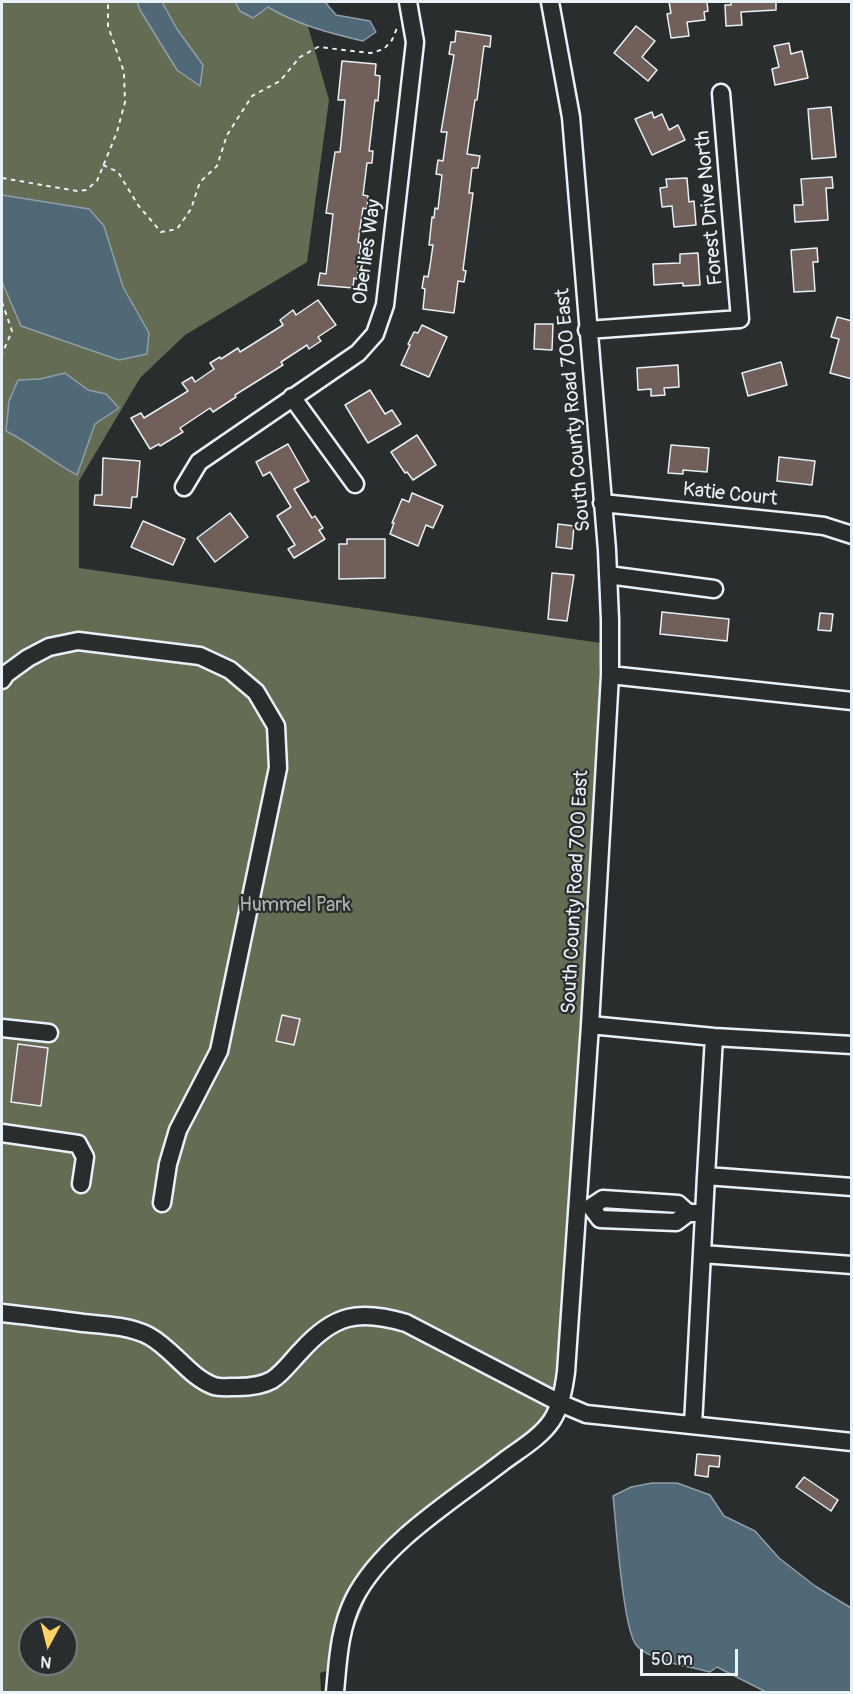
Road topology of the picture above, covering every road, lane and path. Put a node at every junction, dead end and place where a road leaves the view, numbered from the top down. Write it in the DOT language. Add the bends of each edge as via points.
graph roads {
  1 [pos="108,2"];
  2 [pos="409,2"];
  3 [pos="550,2"];
  4 [pos="399,22"];
  5 [pos="721,93"];
  6 [pos="103,165"];
  7 [pos="2,178"];
  8 [pos="2,302"];
  9 [pos="587,330"];
  10 [pos="2,354"];
  11 [pos="292,397"];
  12 [pos="355,484"];
  13 [pos="184,487"];
  14 [pos="602,503"];
  15 [pos="852,535"];
  16 [pos="608,575"];
  17 [pos="714,589"];
  18 [pos="610,675"];
  19 [pos="2,680"];
  20 [pos="852,701"];
  21 [pos="590,1025"];
  22 [pos="2,1028"];
  23 [pos="49,1033"];
  24 [pos="714,1037"];
  25 [pos="852,1045"];
  26 [pos="2,1133"];
  27 [pos="706,1176"];
  28 [pos="81,1184"];
  29 [pos="852,1187"];
  30 [pos="162,1199"];
  31 [pos="584,1207"];
  32 [pos="696,1213"];
  33 [pos="702,1254"];
  34 [pos="852,1265"];
  35 [pos="2,1313"];
  36 [pos="560,1403"];
  37 [pos="693,1425"];
  38 [pos="852,1442"];
  39 [pos="335,1692"];
  1 -- 6 [label="path" via="108,26 124,72 125,102"];
  2 -- 11 [label="street, Oberlies Way" via="415,42 385,304 375,334 358,353"];
  3 -- 9 [label="street, South County Road 700 East" via="571,117"];
  4 -- 6 [label="path" via="384,49 372,53 318,47 300,57 280,81 252,96 227,135 217,166 200,182 191,209 177,229 161,232 118,172"];
  5 -- 9 [label="street, Forest Drive North" via="740,319"];
  6 -- 7 [label="path" via="97,181 86,190"];
  8 -- 10 [label="path" via="12,331"];
  9 -- 14 [label="street, South County Road 700 East"];
  11 -- 12 [label="street"];
  11 -- 13 [label="street, Oberlies Way" via="199,462"];
  14 -- 15 [label="street, Katie Court" via="824,526"];
  14 -- 16 [label="street, South County Road 700 East"];
  16 -- 17 [label="street"];
  16 -- 18 [label="street, South County Road 700 East"];
  18 -- 20 [label="street"];
  18 -- 21 [label="street, South County Road 700 East"];
  19 -- 30 [label="street" via="28,658 50,647 78,641 200,656 230,670 256,692 276,726 278,768 219,1051 178,1130"];
  21 -- 24 [label="street"];
  21 -- 31 [label="street, South County Road 700 East"];
  22 -- 23 [label="street"];
  24 -- 25 [label="street"];
  24 -- 27 [label="street"];
  26 -- 28 [label="street" via="78,1144 85,1157"];
  27 -- 29 [label="street"];
  27 -- 32 [label="street"];
  31 -- 32 [label="street" via="603,1199 678,1204"];
  31 -- 36 [label="street, South County Road 700 East" via="567,1372"];
  32 -- 33 [label="street"];
  33 -- 34 [label="street"];
  33 -- 37 [label="street"];
  35 -- 36 [label="street" via="123,1327 148,1336 215,1386 236,1387 257,1386 273,1379 330,1324 350,1317 388,1317 426,1332"];
  36 -- 37 [label="street" via="586,1414"];
  36 -- 39 [label="street, South County Road 700 East" via="537,1437 424,1522 371,1571 347,1616"];
  37 -- 38 [label="street"];
}
